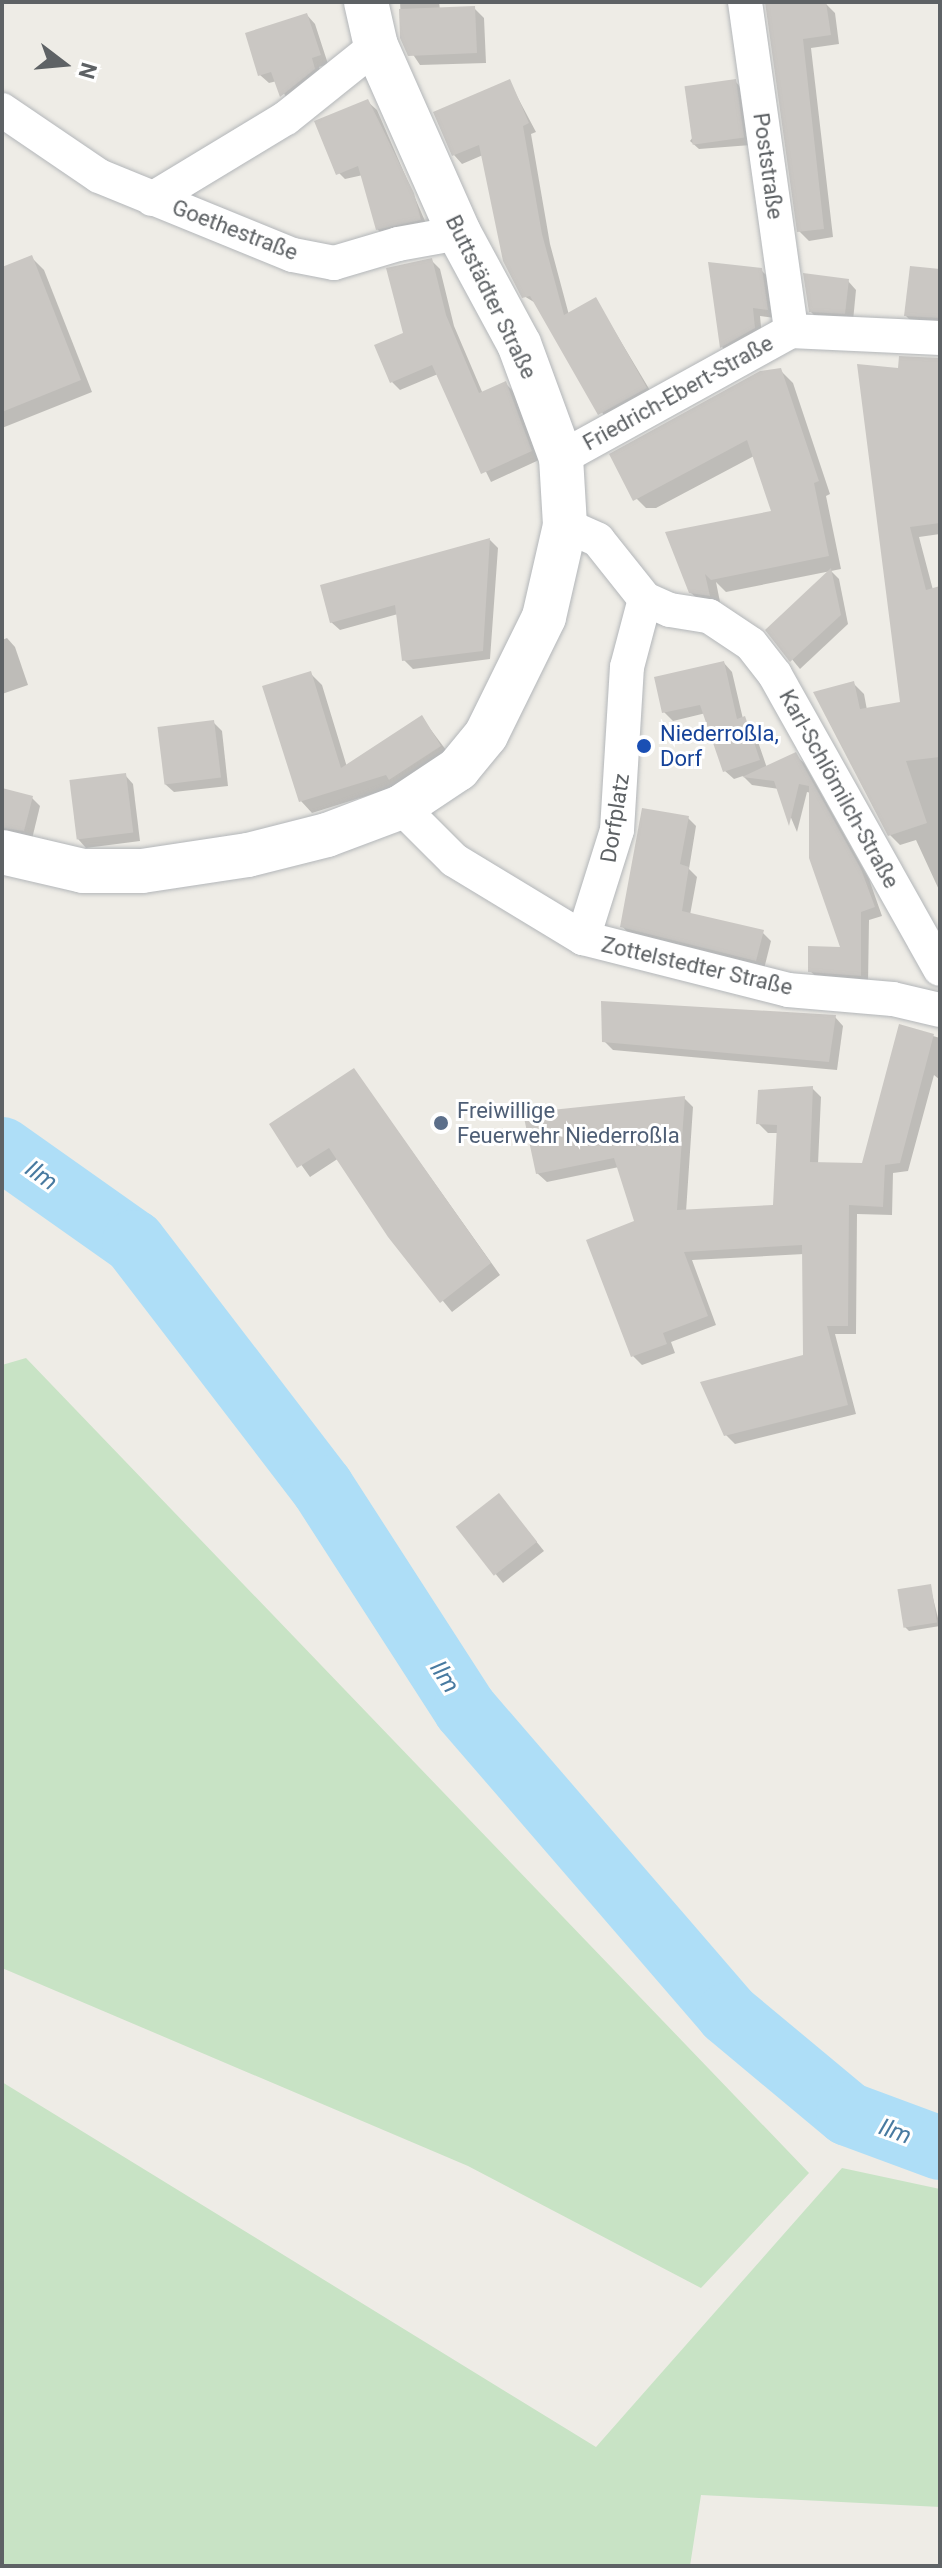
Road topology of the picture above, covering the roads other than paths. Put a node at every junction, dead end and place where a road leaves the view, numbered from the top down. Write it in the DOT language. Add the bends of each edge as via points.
graph roads {
  1 [pos="366,2"];
  2 [pos="745,2"];
  3 [pos="376,46"];
  4 [pos="2,110"];
  5 [pos="152,199"];
  6 [pos="459,233"];
  7 [pos="791,331"];
  8 [pos="940,338"];
  9 [pos="561,458"];
  10 [pos="565,525"];
  11 [pos="645,599"];
  12 [pos="401,807"];
  13 [pos="2,852"];
  14 [pos="583,938"];
  15 [pos="940,969"];
  16 [pos="940,1010"];
  1 -- 3 [label="main road, Buttstädter Straße"];
  2 -- 7 [label="street, Poststraße"];
  3 -- 5 [label="street, Goethestraße" via="286,118"];
  3 -- 6 [label="main road, Buttstädter Straße"];
  4 -- 5 [label="street, Goethestraße" via="99,176"];
  5 -- 6 [label="street, Goethestraße" via="293,255 334,263"];
  6 -- 9 [label="main road, Buttstädter Straße" via="519,344"];
  7 -- 8 [label="street, Friedrich-Ebert-Straße"];
  7 -- 9 [label="street, Friedrich-Ebert-Straße"];
  9 -- 10 [label="main road, Buttstädter Straße" via="567,488"];
  10 -- 11 [label="street" via="598,540"];
  10 -- 12 [label="main road, Buttstädter Straße" via="544,617 486,735 458,769"];
  11 -- 14 [label="street, Dorfplatz" via="627,667 617,830"];
  11 -- 15 [label="street, Karl-Schlömilch-Straße" via="670,610 709,616 732,628 775,675"];
  12 -- 13 [label="main road, Buttstädter Straße" via="327,835 248,855 142,871 83,871"];
  12 -- 14 [label="street, Zottelstedter Straße" via="454,860"];
  14 -- 16 [label="street, Zottelstedter Straße" via="788,990 893,999"];
}
